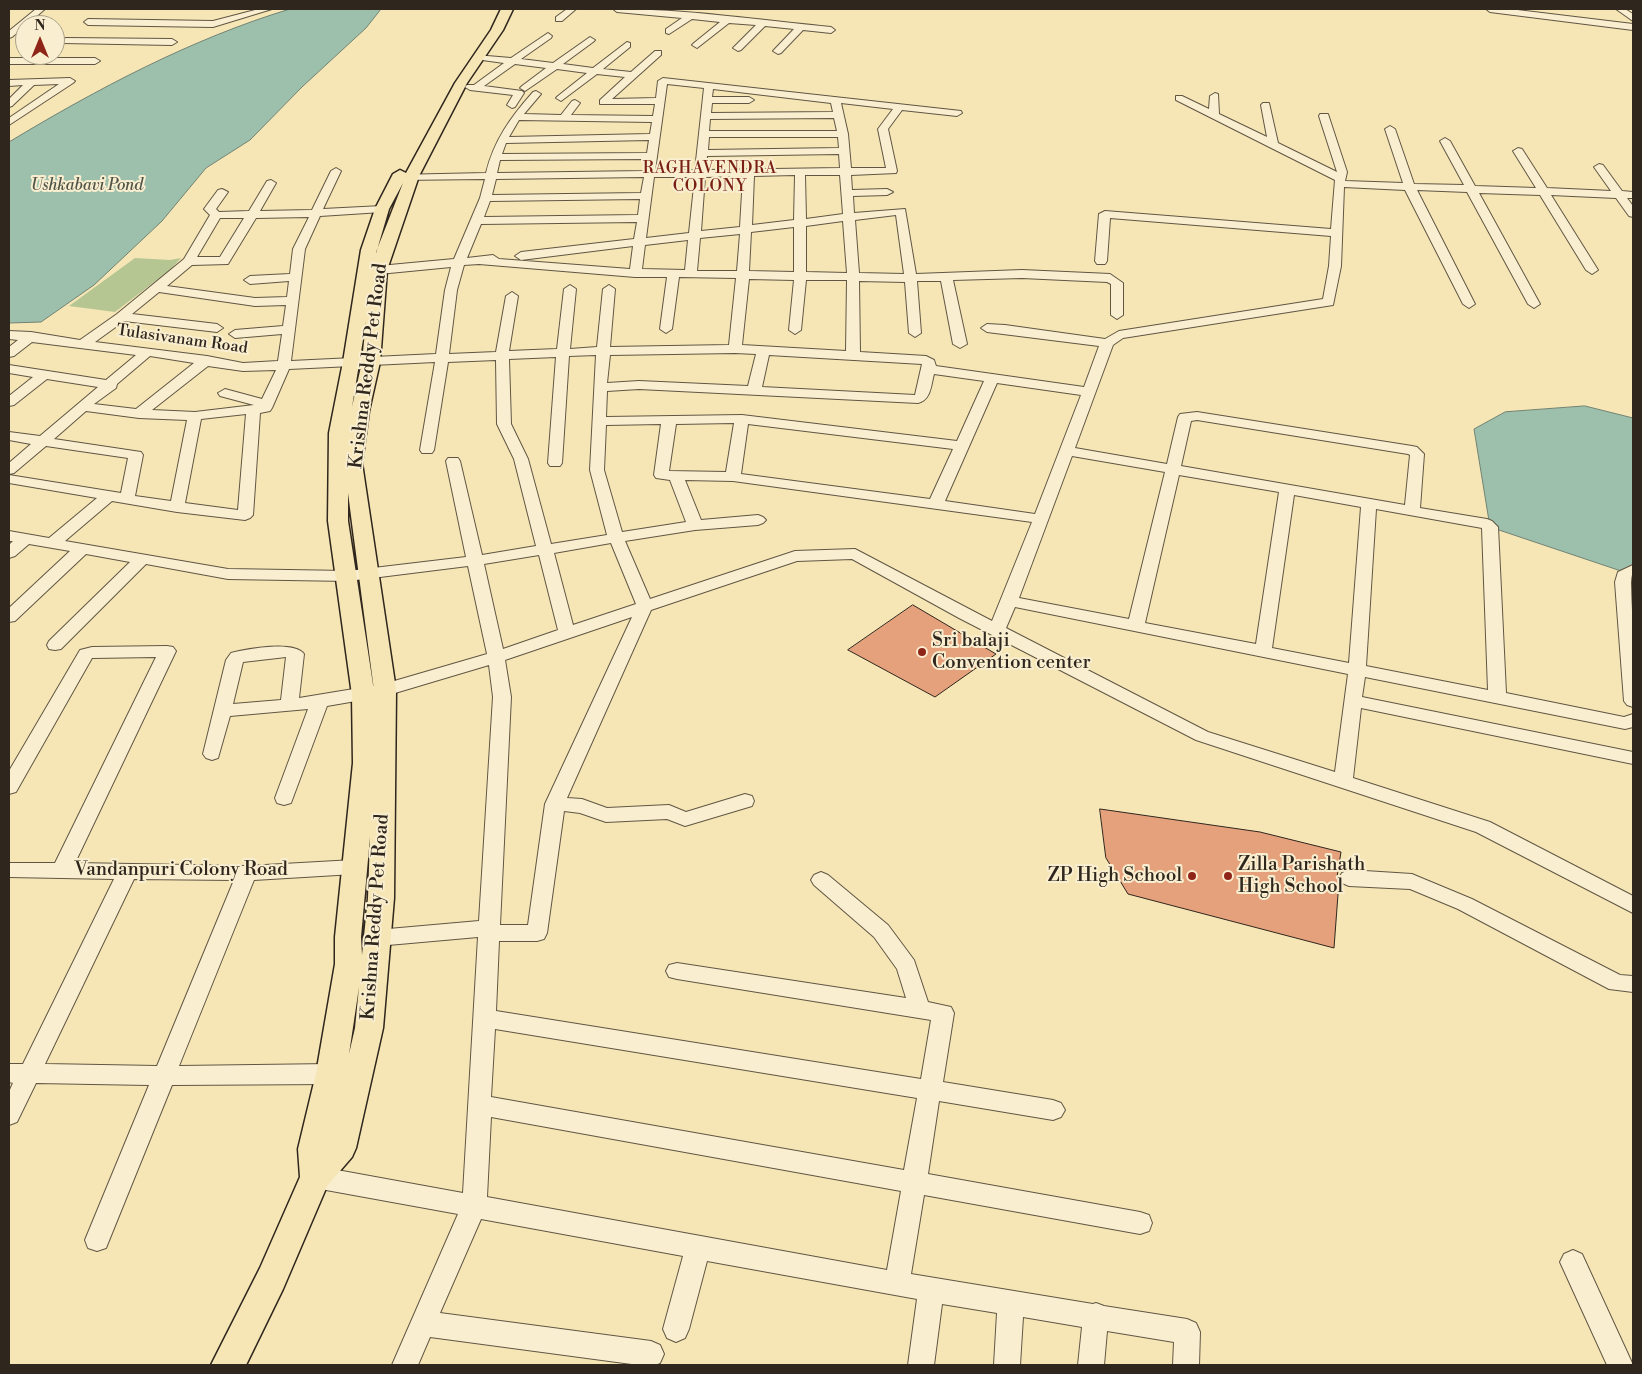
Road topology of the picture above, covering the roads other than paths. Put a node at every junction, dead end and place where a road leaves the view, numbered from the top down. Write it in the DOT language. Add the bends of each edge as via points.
graph roads {
  1 [pos="41,9"];
  2 [pos="268,9"];
  3 [pos="496,9"];
  4 [pos="507,9"];
  5 [pos="572,9"];
  6 [pos="617,9"];
  7 [pos="1490,9"];
  8 [pos="1620,9"];
  9 [pos="98,13"];
  10 [pos="690,16"];
  11 [pos="1633,18"];
  12 [pos="559,19"];
  13 [pos="727,20"];
  14 [pos="88,22"];
  15 [pos="763,23"];
  16 [pos="801,27"];
  17 [pos="1633,27"];
  18 [pos="831,30"];
  19 [pos="669,31"];
  20 [pos="9,35"];
  21 [pos="548,36"];
  22 [pos="590,40"];
  23 [pos="172,42"];
  24 [pos="627,45"];
  25 [pos="697,45"];
  26 [pos="738,48"];
  27 [pos="778,51"];
  28 [pos="658,53"];
  29 [pos="478,58"];
  30 [pos="65,59"];
  31 [pos="95,61"];
  32 [pos="512,62"];
  33 [pos="37,65"];
  34 [pos="554,67"];
  35 [pos="595,71"];
  36 [pos="632,75"];
  37 [pos="32,82"];
  38 [pos="13,83"];
  39 [pos="469,86"];
  40 [pos="708,86"];
  41 [pos="525,88"];
  42 [pos="536,94"];
  43 [pos="1215,96"];
  44 [pos="561,98"];
  45 [pos="1179,98"];
  46 [pos="707,100"];
  47 [pos="836,100"];
  48 [pos="660,101"];
  49 [pos="575,103"];
  50 [pos="9,104"];
  51 [pos="512,105"];
  52 [pos="1266,105"];
  53 [pos="899,107"];
  54 [pos="9,108"];
  55 [pos="30,109"];
  56 [pos="957,113"];
  57 [pos="1214,115"];
  58 [pos="705,116"];
  59 [pos="838,116"];
  60 [pos="1324,116"];
  61 [pos="516,117"];
  62 [pos="564,118"];
  63 [pos="658,119"];
  64 [pos="9,122"];
  65 [pos="1390,129"];
  66 [pos="704,134"];
  67 [pos="843,134"];
  68 [pos="655,136"];
  69 [pos="502,140"];
  70 [pos="1446,141"];
  71 [pos="1273,146"];
  72 [pos="844,151"];
  73 [pos="1518,151"];
  74 [pos="702,152"];
  75 [pos="652,156"];
  76 [pos="495,157"];
  77 [pos="1599,167"];
  78 [pos="336,171"];
  79 [pos="846,171"];
  80 [pos="749,172"];
  81 [pos="800,172"];
  82 [pos="700,173"];
  83 [pos="650,174"];
  84 [pos="406,176"];
  85 [pos="490,176"];
  86 [pos="1340,181"];
  87 [pos="271,183"];
  88 [pos="1410,186"];
  89 [pos="1472,188"];
  90 [pos="1543,191"];
  91 [pos="222,192"];
  92 [pos="887,192"];
  93 [pos="847,193"];
  94 [pos="1620,194"];
  95 [pos="1633,195"];
  96 [pos="646,196"];
  97 [pos="486,198"];
  98 [pos="382,208"];
  99 [pos="317,213"];
  100 [pos="252,214"];
  101 [pos="1633,214"];
  102 [pos="216,215"];
  103 [pos="848,217"];
  104 [pos="643,218"];
  105 [pos="478,221"];
  106 [pos="800,222"];
  107 [pos="746,229"];
  108 [pos="1337,233"];
  109 [pos="694,235"];
  110 [pos="639,242"];
  111 [pos="189,261"];
  112 [pos="481,261"];
  113 [pos="1101,261"];
  114 [pos="458,264"];
  115 [pos="379,270"];
  116 [pos="1592,270"];
  117 [pos="635,273"];
  118 [pos="674,273"];
  119 [pos="691,273"];
  120 [pos="743,274"];
  121 [pos="800,276"];
  122 [pos="946,276"];
  123 [pos="295,277"];
  124 [pos="853,277"];
  125 [pos="911,278"];
  126 [pos="250,280"];
  127 [pos="158,288"];
  128 [pos="570,289"];
  129 [pos="609,289"];
  130 [pos="512,296"];
  131 [pos="292,301"];
  132 [pos="1469,304"];
  133 [pos="1534,304"];
  134 [pos="1117,315"];
  135 [pos="121,318"];
  136 [pos="218,328"];
  137 [pos="987,328"];
  138 [pos="289,329"];
  139 [pos="666,329"];
  140 [pos="795,330"];
  141 [pos="235,334"];
  142 [pos="915,334"];
  143 [pos="9,335"];
  144 [pos="31,336"];
  145 [pos="1106,343"];
  146 [pos="83,344"];
  147 [pos="960,344"];
  148 [pos="735,349"];
  149 [pos="763,350"];
  150 [pos="603,351"];
  151 [pos="147,352"];
  152 [pos="9,353"];
  153 [pos="563,353"];
  154 [pos="853,355"];
  155 [pos="502,356"];
  156 [pos="442,359"];
  157 [pos="207,360"];
  158 [pos="362,362"];
  159 [pos="284,366"];
  160 [pos="9,368"];
  161 [pos="929,369"];
  162 [pos="46,374"];
  163 [pos="992,378"];
  164 [pos="111,384"];
  165 [pos="600,387"];
  166 [pos="754,391"];
  167 [pos="1088,392"];
  168 [pos="225,393"];
  169 [pos="9,402"];
  170 [pos="260,406"];
  171 [pos="83,407"];
  172 [pos="139,414"];
  173 [pos="195,416"];
  174 [pos="742,419"];
  175 [pos="599,421"];
  176 [pos="670,421"];
  177 [pos="9,436"];
  178 [pos="42,441"];
  179 [pos="962,446"];
  180 [pos="427,450"];
  181 [pos="1067,451"];
  182 [pos="453,461"];
  183 [pos="555,463"];
  184 [pos="9,470"];
  185 [pos="1174,470"];
  186 [pos="676,476"];
  187 [pos="734,477"];
  188 [pos="9,479"];
  189 [pos="1287,490"];
  190 [pos="108,496"];
  191 [pos="126,499"];
  192 [pos="1369,504"];
  193 [pos="935,506"];
  194 [pos="177,507"];
  195 [pos="1412,511"];
  196 [pos="1041,519"];
  197 [pos="758,520"];
  198 [pos="695,525"];
  199 [pos="9,536"];
  200 [pos="27,538"];
  201 [pos="616,538"];
  202 [pos="53,543"];
  203 [pos="82,549"];
  204 [pos="545,550"];
  205 [pos="9,553"];
  206 [pos="143,558"];
  207 [pos="474,561"];
  208 [pos="1633,570"];
  209 [pos="370,574"];
  210 [pos="348,576"];
  211 [pos="1010,601"];
  212 [pos="645,606"];
  213 [pos="9,617"];
  214 [pos="1136,625"];
  215 [pos="996,628"];
  216 [pos="567,633"];
  217 [pos="55,645"];
  218 [pos="1263,652"];
  219 [pos="496,657"];
  220 [pos="1357,670"];
  221 [pos="385,690"];
  222 [pos="363,695"];
  223 [pos="1497,697"];
  224 [pos="1354,701"];
  225 [pos="1633,701"];
  226 [pos="320,702"];
  227 [pos="289,705"];
  228 [pos="222,711"];
  229 [pos="1633,720"];
  230 [pos="212,754"];
  231 [pos="1633,758"];
  232 [pos="1343,781"];
  233 [pos="9,787"];
  234 [pos="284,798"];
  235 [pos="745,801"];
  236 [pos="555,804"];
  237 [pos="354,866"];
  238 [pos="9,870"];
  239 [pos="61,871"];
  240 [pos="128,872"];
  241 [pos="247,872"];
  242 [pos="1349,878"];
  243 [pos="821,880"];
  244 [pos="1633,905"];
  245 [pos="489,930"];
  246 [pos="377,938"];
  247 [pos="677,970"];
  248 [pos="1633,984"];
  249 [pos="920,1010"];
  250 [pos="484,1018"];
  251 [pos="19,1073"];
  252 [pos="331,1074"];
  253 [pos="164,1076"];
  254 [pos="930,1089"];
  255 [pos="479,1105"];
  256 [pos="1054,1110"];
  257 [pos="9,1115"];
  258 [pos="314,1177"];
  259 [pos="914,1182"];
  260 [pos="474,1207"];
  261 [pos="1140,1223"];
  262 [pos="97,1240"];
  263 [pos="698,1248"];
  264 [pos="1573,1262"];
  265 [pos="897,1284"];
  266 [pos="931,1289"];
  267 [pos="1011,1302"];
  268 [pos="1096,1315"];
  269 [pos="422,1323"];
  270 [pos="676,1329"];
  271 [pos="651,1354"];
  272 [pos="228,1365"];
  273 [pos="405,1365"];
  274 [pos="921,1365"];
  275 [pos="1006,1365"];
  276 [pos="1092,1365"];
  277 [pos="1186,1365"];
  278 [pos="1620,1365"];
  1 -- 20 [label="street"];
  2 -- 14 [label="street" via="213,24"];
  3 -- 84 [label="main road, Krishna Reddy Pet Road" via="495,16 449,84"];
  4 -- 29 [label="main road, Krishna Reddy Pet Road"];
  5 -- 12 [label="street"];
  6 -- 10 [label="street"];
  7 -- 17 [label="street"];
  8 -- 11 [label="street"];
  9 -- 14 [label="street"];
  10 -- 13 [label="street"];
  10 -- 19 [label="street"];
  13 -- 15 [label="street"];
  13 -- 25 [label="street"];
  14 -- 23 [label="street" via="63,43"];
  15 -- 16 [label="street"];
  15 -- 26 [label="street"];
  16 -- 18 [label="street"];
  16 -- 27 [label="street"];
  21 -- 32 [label="street"];
  22 -- 34 [label="street"];
  24 -- 35 [label="street"];
  28 -- 36 [label="street"];
  29 -- 32 [label="street"];
  29 -- 39 [label="main road, Krishna Reddy Pet Road"];
  30 -- 31 [label="street"];
  32 -- 34 [label="street"];
  32 -- 39 [label="street"];
  33 -- 38 [label="street"];
  34 -- 35 [label="street"];
  34 -- 41 [label="street"];
  35 -- 36 [label="street"];
  35 -- 44 [label="street"];
  36 -- 48 [label="street" via="604,102"];
  37 -- 38 [label="street"];
  37 -- 50 [label="street"];
  37 -- 55 [label="street" via="70,81"];
  39 -- 51 [label="street" via="519,93"];
  39 -- 84 [label="main road, Krishna Reddy Pet Road"];
  40 -- 46 [label="street"];
  40 -- 47 [label="street"];
  40 -- 48 [label="street" via="663,81"];
  42 -- 61 [label="street"];
  43 -- 57 [label="street"];
  45 -- 57 [label="street"];
  46 -- 47 [label="street"];
  46 -- 58 [label="street"];
  47 -- 53 [label="street"];
  47 -- 59 [label="street"];
  48 -- 63 [label="street"];
  49 -- 62 [label="street"];
  52 -- 71 [label="street"];
  53 -- 56 [label="street"];
  53 -- 79 [label="street" via="883,129 892,171"];
  54 -- 55 [label="street"];
  55 -- 64 [label="street"];
  57 -- 71 [label="street"];
  58 -- 59 [label="street"];
  58 -- 66 [label="street"];
  59 -- 67 [label="street"];
  60 -- 86 [label="street" via="1342,172"];
  61 -- 62 [label="street"];
  61 -- 69 [label="street"];
  62 -- 63 [label="street"];
  63 -- 68 [label="street"];
  65 -- 88 [label="street"];
  66 -- 67 [label="street"];
  66 -- 74 [label="street"];
  67 -- 72 [label="street"];
  68 -- 69 [label="street"];
  68 -- 75 [label="street"];
  69 -- 76 [label="street"];
  70 -- 89 [label="street"];
  71 -- 86 [label="street"];
  72 -- 74 [label="street"];
  72 -- 79 [label="street"];
  73 -- 90 [label="street"];
  74 -- 82 [label="street"];
  75 -- 76 [label="street"];
  75 -- 83 [label="street"];
  76 -- 85 [label="street"];
  77 -- 94 [label="street"];
  78 -- 99 [label="street"];
  79 -- 81 [label="street"];
  79 -- 93 [label="street"];
  80 -- 81 [label="street"];
  80 -- 82 [label="street"];
  80 -- 107 [label="street"];
  81 -- 106 [label="street"];
  82 -- 83 [label="street"];
  82 -- 109 [label="street"];
  83 -- 85 [label="street"];
  83 -- 96 [label="street"];
  84 -- 85 [label="street"];
  84 -- 98 [label="main road, Krishna Reddy Pet Road"];
  84 -- 115 [label="main road, Krishna Reddy Pet Road"];
  85 -- 97 [label="street"];
  86 -- 88 [label="street"];
  86 -- 108 [label="street"];
  87 -- 100 [label="street"];
  88 -- 89 [label="street"];
  88 -- 132 [label="street"];
  89 -- 90 [label="street"];
  89 -- 133 [label="street"];
  90 -- 94 [label="street"];
  90 -- 116 [label="street"];
  91 -- 102 [label="street" via="210,209"];
  92 -- 93 [label="street"];
  93 -- 103 [label="street"];
  94 -- 95 [label="street"];
  94 -- 101 [label="street"];
  96 -- 97 [label="street"];
  96 -- 104 [label="street"];
  97 -- 105 [label="street"];
  98 -- 99 [label="street"];
  98 -- 158 [label="main road, Krishna Reddy Pet Road" via="369,250"];
  99 -- 100 [label="street"];
  99 -- 123 [label="street" via="299,249"];
  100 -- 102 [label="street"];
  100 -- 111 [label="street" via="224,261"];
  102 -- 111 [label="street"];
  103 -- 106 [label="street"];
  103 -- 124 [label="street"];
  103 -- 125 [label="street" via="901,211"];
  104 -- 105 [label="street"];
  104 -- 110 [label="street"];
  105 -- 114 [label="street"];
  106 -- 107 [label="street"];
  106 -- 121 [label="street"];
  107 -- 109 [label="street"];
  107 -- 120 [label="street"];
  108 -- 113 [label="street" via="1105,214"];
  108 -- 145 [label="street" via="1329,302 1119,334"];
  109 -- 110 [label="street"];
  109 -- 119 [label="street"];
  110 -- 112 [label="street"];
  110 -- 117 [label="street"];
  111 -- 127 [label="street"];
  112 -- 114 [label="street"];
  112 -- 117 [label="street"];
  114 -- 115 [label="street"];
  114 -- 156 [label="street" via="451,290"];
  115 -- 158 [label="main road, Krishna Reddy Pet Road"];
  117 -- 118 [label="street"];
  118 -- 119 [label="street"];
  118 -- 139 [label="street"];
  119 -- 120 [label="street"];
  120 -- 121 [label="street"];
  120 -- 148 [label="street"];
  121 -- 124 [label="street"];
  121 -- 140 [label="street"];
  122 -- 125 [label="street"];
  122 -- 134 [label="street" via="1022,274 1110,278 1117,283"];
  122 -- 147 [label="street"];
  123 -- 126 [label="street"];
  123 -- 131 [label="street"];
  124 -- 125 [label="street"];
  124 -- 154 [label="street"];
  125 -- 142 [label="street"];
  127 -- 131 [label="street" via="256,302"];
  127 -- 135 [label="street"];
  128 -- 153 [label="street"];
  129 -- 150 [label="street"];
  130 -- 155 [label="street"];
  131 -- 138 [label="street"];
  135 -- 136 [label="street"];
  135 -- 146 [label="street"];
  137 -- 145 [label="street"];
  138 -- 141 [label="street"];
  138 -- 159 [label="street"];
  143 -- 144 [label="street, Tulasivanam Road"];
  144 -- 146 [label="street, Tulasivanam Road"];
  144 -- 152 [label="street"];
  145 -- 167 [label="street"];
  146 -- 151 [label="street, Tulasivanam Road"];
  148 -- 149 [label="street, Tulasivanam Road"];
  148 -- 150 [label="street, Tulasivanam Road"];
  149 -- 154 [label="street, Tulasivanam Road"];
  149 -- 166 [label="street"];
  150 -- 153 [label="street, Tulasivanam Road"];
  150 -- 165 [label="street"];
  151 -- 157 [label="street, Tulasivanam Road"];
  151 -- 164 [label="street"];
  153 -- 155 [label="street, Tulasivanam Road"];
  153 -- 183 [label="street"];
  154 -- 161 [label="street, Tulasivanam Road" via="926,360"];
  155 -- 156 [label="street, Tulasivanam Road"];
  155 -- 204 [label="street" via="504,424 521,459"];
  156 -- 158 [label="street, Tulasivanam Road"];
  156 -- 180 [label="street"];
  157 -- 159 [label="street, Tulasivanam Road" via="244,367"];
  157 -- 172 [label="street"];
  158 -- 159 [label="street, Tulasivanam Road"];
  158 -- 209 [label="main road, Krishna Reddy Pet Road" via="353,463"];
  158 -- 210 [label="main road, Krishna Reddy Pet Road" via="338,433 338,521"];
  159 -- 170 [label="street"];
  160 -- 162 [label="street"];
  161 -- 163 [label="street"];
  161 -- 166 [label="street" via="918,399"];
  162 -- 164 [label="street"];
  162 -- 169 [label="street"];
  163 -- 167 [label="street"];
  163 -- 179 [label="street"];
  164 -- 171 [label="street"];
  165 -- 166 [label="street" via="638,385"];
  165 -- 175 [label="street"];
  167 -- 181 [label="street"];
  168 -- 170 [label="street"];
  170 -- 173 [label="street"];
  170 -- 194 [label="street" via="245,515"];
  171 -- 172 [label="street"];
  171 -- 178 [label="street"];
  172 -- 173 [label="street"];
  173 -- 194 [label="street"];
  174 -- 176 [label="street"];
  174 -- 179 [label="street"];
  174 -- 187 [label="street"];
  175 -- 176 [label="street"];
  175 -- 201 [label="street" via="597,470"];
  176 -- 186 [label="street" via="661,475"];
  177 -- 178 [label="street"];
  178 -- 184 [label="street"];
  178 -- 191 [label="street" via="136,456"];
  179 -- 193 [label="street"];
  181 -- 185 [label="street"];
  181 -- 196 [label="street"];
  182 -- 207 [label="street"];
  185 -- 189 [label="street"];
  185 -- 195 [label="street" via="1186,418 1190,416 1412,450 1417,454"];
  185 -- 214 [label="street"];
  186 -- 187 [label="street"];
  186 -- 198 [label="street"];
  187 -- 193 [label="street"];
  188 -- 190 [label="street"];
  189 -- 192 [label="street"];
  189 -- 218 [label="street"];
  190 -- 191 [label="street"];
  190 -- 202 [label="street"];
  191 -- 194 [label="street"];
  192 -- 195 [label="street"];
  192 -- 220 [label="street"];
  193 -- 196 [label="street"];
  195 -- 223 [label="street" via="1483,522 1490,527"];
  196 -- 211 [label="street"];
  197 -- 198 [label="street"];
  198 -- 201 [label="street"];
  199 -- 200 [label="street"];
  200 -- 202 [label="street"];
  200 -- 205 [label="street"];
  201 -- 204 [label="street"];
  201 -- 212 [label="street"];
  202 -- 203 [label="street"];
  203 -- 206 [label="street"];
  203 -- 213 [label="street"];
  204 -- 207 [label="street"];
  204 -- 216 [label="street"];
  206 -- 210 [label="street" via="228,574"];
  206 -- 217 [label="street"];
  207 -- 209 [label="street"];
  207 -- 219 [label="street"];
  208 -- 225 [label="street" via="1624,575 1623,582"];
  209 -- 210 [label="street"];
  209 -- 221 [label="main road, Krishna Reddy Pet Road"];
  210 -- 222 [label="main road, Krishna Reddy Pet Road"];
  211 -- 214 [label="street"];
  211 -- 215 [label="street"];
  212 -- 215 [label="street" via="795,556 855,554"];
  212 -- 216 [label="street"];
  212 -- 236 [label="street"];
  214 -- 218 [label="street"];
  215 -- 232 [label="street" via="1202,736"];
  216 -- 219 [label="street"];
  218 -- 220 [label="street"];
  219 -- 221 [label="street"];
  219 -- 245 [label="street" via="502,697"];
  220 -- 223 [label="street"];
  220 -- 224 [label="street"];
  221 -- 222 [label="street"];
  221 -- 246 [label="main road, Krishna Reddy Pet Road" via="381,898"];
  222 -- 226 [label="street"];
  222 -- 237 [label="main road, Krishna Reddy Pet Road" via="365,763"];
  223 -- 229 [label="street" via="1625,723"];
  224 -- 231 [label="street"];
  224 -- 232 [label="street"];
  226 -- 227 [label="street"];
  226 -- 234 [label="street"];
  227 -- 228 [label="street"];
  227 -- 228 [label="street" via="295,654 287,651 242,655 235,660"];
  228 -- 230 [label="street"];
  232 -- 244 [label="street" via="1482,827"];
  233 -- 239 [label="street" via="86,654 167,651"];
  235 -- 236 [label="street" via="685,819 669,812 606,816 582,806"];
  236 -- 245 [label="street" via="537,933"];
  237 -- 241 [label="street, Vandanpuri Colony Road"];
  237 -- 252 [label="main road, Krishna Reddy Pet Road" via="349,964"];
  238 -- 239 [label="street, Vandanpuri Colony Road"];
  239 -- 240 [label="street, Vandanpuri Colony Road"];
  240 -- 241 [label="street, Vandanpuri Colony Road"];
  240 -- 251 [label="street"];
  241 -- 253 [label="street"];
  242 -- 248 [label="street" via="1412,882 1465,904 1617,983"];
  243 -- 249 [label="street" via="882,931 907,966"];
  245 -- 246 [label="street"];
  245 -- 250 [label="street"];
  246 -- 258 [label="main road, Krishna Reddy Pet Road" via="369,1028 341,1148"];
  247 -- 249 [label="street"];
  249 -- 254 [label="street" via="943,1013"];
  250 -- 254 [label="street"];
  250 -- 255 [label="street"];
  251 -- 253 [label="street"];
  251 -- 257 [label="street"];
  252 -- 253 [label="street"];
  252 -- 258 [label="main road, Krishna Reddy Pet Road" via="312,1149"];
  253 -- 262 [label="street"];
  254 -- 256 [label="street"];
  254 -- 259 [label="street"];
  255 -- 259 [label="street"];
  255 -- 260 [label="street"];
  258 -- 260 [label="street"];
  258 -- 272 [label="main road" via="272,1278"];
  259 -- 261 [label="street"];
  259 -- 265 [label="street"];
  260 -- 263 [label="street"];
  260 -- 269 [label="street"];
  263 -- 265 [label="street"];
  263 -- 270 [label="street"];
  264 -- 278 [label="street"];
  265 -- 266 [label="street"];
  266 -- 267 [label="street"];
  266 -- 274 [label="street"];
  267 -- 268 [label="street"];
  267 -- 275 [label="street"];
  268 -- 276 [label="street"];
  268 -- 277 [label="street" via="1187,1332"];
  269 -- 271 [label="street"];
  269 -- 273 [label="street"];
}
